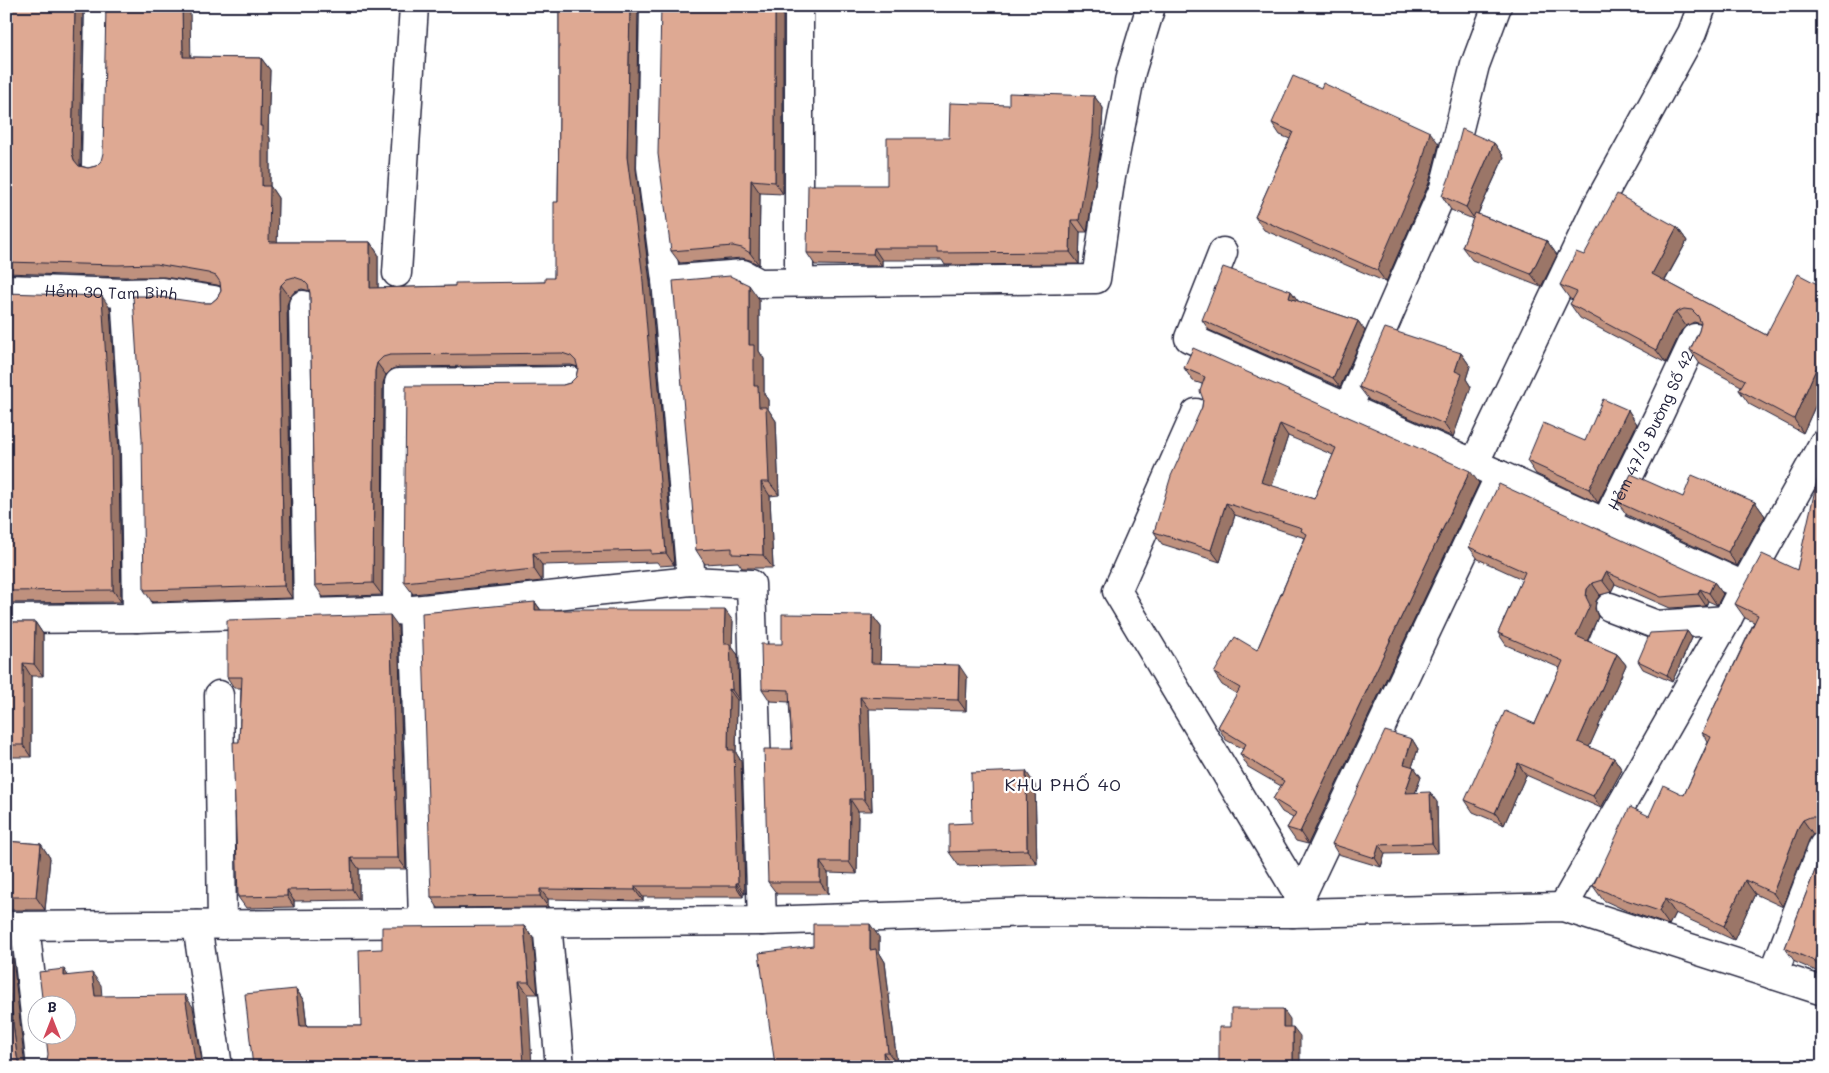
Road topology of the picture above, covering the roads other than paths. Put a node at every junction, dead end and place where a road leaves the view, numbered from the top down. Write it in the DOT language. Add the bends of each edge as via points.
graph roads {
  1 [pos="99,6"];
  2 [pos="414,6"];
  3 [pos="654,6"];
  4 [pos="799,6"];
  5 [pos="1151,6"];
  6 [pos="1497,6"];
  7 [pos="1702,6"];
  8 [pos="96,165"];
  9 [pos="1223,252"];
  10 [pos="397,273"];
  11 [pos="666,280"];
  12 [pos="799,282"];
  13 [pos="6,289"];
  14 [pos="125,293"];
  15 [pos="214,300"];
  16 [pos="303,304"];
  17 [pos="1695,338"];
  18 [pos="571,381"];
  19 [pos="1348,408"];
  20 [pos="1196,413"];
  21 [pos="1823,444"];
  22 [pos="1474,464"];
  23 [pos="1500,475"];
  24 [pos="1605,524"];
  25 [pos="691,581"];
  26 [pos="1744,586"];
  27 [pos="1610,607"];
  28 [pos="405,610"];
  29 [pos="308,613"];
  30 [pos="137,618"];
  31 [pos="6,619"];
  32 [pos="1727,620"];
  33 [pos="219,695"];
  34 [pos="1823,846"];
  35 [pos="1297,905"];
  36 [pos="1563,907"];
  37 [pos="762,921"];
  38 [pos="422,923"];
  39 [pos="547,923"];
  40 [pos="209,925"];
  41 [pos="16,926"];
  42 [pos="1772,975"];
  43 [pos="1823,991"];
  44 [pos="41,1067"];
  45 [pos="218,1067"];
  46 [pos="560,1067"];
  1 -- 8 [label="street"];
  2 -- 10 [label="street"];
  3 -- 11 [label="street" via="651,167"];
  4 -- 12 [label="street"];
  5 -- 12 [label="street" via="1131,72 1096,279"];
  6 -- 19 [label="street" via="1475,65 1444,188"];
  7 -- 22 [label="street" via="1692,33 1598,204"];
  9 -- 19 [label="street" via="1189,338"];
  11 -- 12 [label="street" via="744,274 759,283"];
  11 -- 25 [label="street"];
  13 -- 14 [label="street, Hẻm 30 Tam Bình"];
  14 -- 15 [label="street, Hẻm 30 Tam Bình" via="162,292"];
  14 -- 30 [label="street" via="135,452"];
  16 -- 29 [label="street"];
  17 -- 24 [label="street, Hẻm 47/3 Đường Số 42"];
  18 -- 28 [label="street" via="399,383"];
  19 -- 22 [label="street"];
  20 -- 35 [label="street" via="1117,590"];
  21 -- 26 [label="street"];
  22 -- 23 [label="street"];
  23 -- 24 [label="street"];
  23 -- 35 [label="street"];
  24 -- 26 [label="street"];
  25 -- 28 [label="street"];
  25 -- 37 [label="street" via="751,584"];
  26 -- 32 [label="street"];
  27 -- 32 [label="street" via="1657,625"];
  28 -- 29 [label="street"];
  28 -- 38 [label="street" via="420,768"];
  29 -- 30 [label="street"];
  30 -- 31 [label="street"];
  32 -- 36 [label="street"];
  33 -- 40 [label="street"];
  34 -- 42 [label="street"];
  35 -- 36 [label="street"];
  35 -- 37 [label="street"];
  36 -- 42 [label="street"];
  37 -- 39 [label="street"];
  38 -- 39 [label="street"];
  38 -- 40 [label="street"];
  39 -- 46 [label="street"];
  40 -- 41 [label="street"];
  40 -- 45 [label="street"];
  41 -- 44 [label="street"];
  42 -- 43 [label="street"];
}
